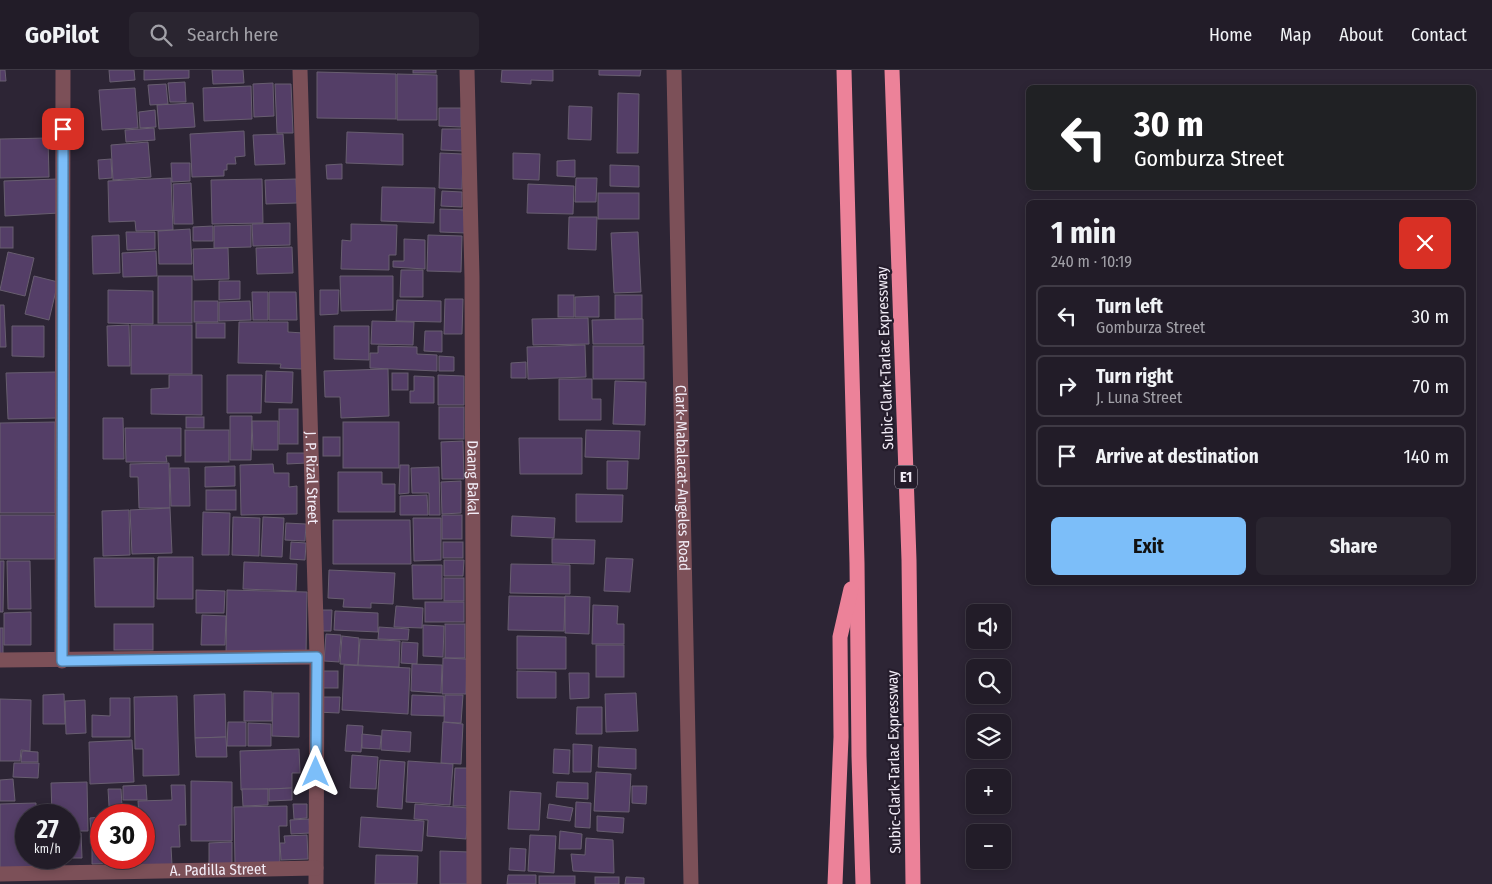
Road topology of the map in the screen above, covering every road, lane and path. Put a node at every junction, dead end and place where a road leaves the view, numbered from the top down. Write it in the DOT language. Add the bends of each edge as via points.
graph roads {
  1 [pos="63,70"];
  2 [pos="300,70"];
  3 [pos="467,70"];
  4 [pos="674,70"];
  5 [pos="844,70"];
  6 [pos="892,70"];
  7 [pos="857,563"];
  8 [pos="317,657"];
  9 [pos="0,660"];
  10 [pos="62,661"];
  11 [pos="316,868"];
  12 [pos="0,874"];
  13 [pos="316,884"];
  14 [pos="474,884"];
  15 [pos="691,884"];
  16 [pos="835,884"];
  17 [pos="863,884"];
  18 [pos="914,884"];
  1 -- 10 [label="street"];
  2 -- 8 [label="street, J. P. Rizal Street"];
  3 -- 14 [label="street, Daang Bakal" via="472,277"];
  4 -- 15 [label="street, Clark-Mabalacat-Angeles Road"];
  5 -- 7 [label="highway"];
  6 -- 18 [label="highway, Subic-Clark-Tarlac Expressway / E1" via="908,550"];
  7 -- 16 [label="highway" via="840,637 841,737"];
  7 -- 17 [label="highway"];
  8 -- 10 [label="street"];
  8 -- 11 [label="street, J. P. Rizal Street"];
  9 -- 10 [label="street"];
  11 -- 12 [label="street, A. Padilla Street"];
  11 -- 13 [label="street, J. P. Rizal Street"];
}
